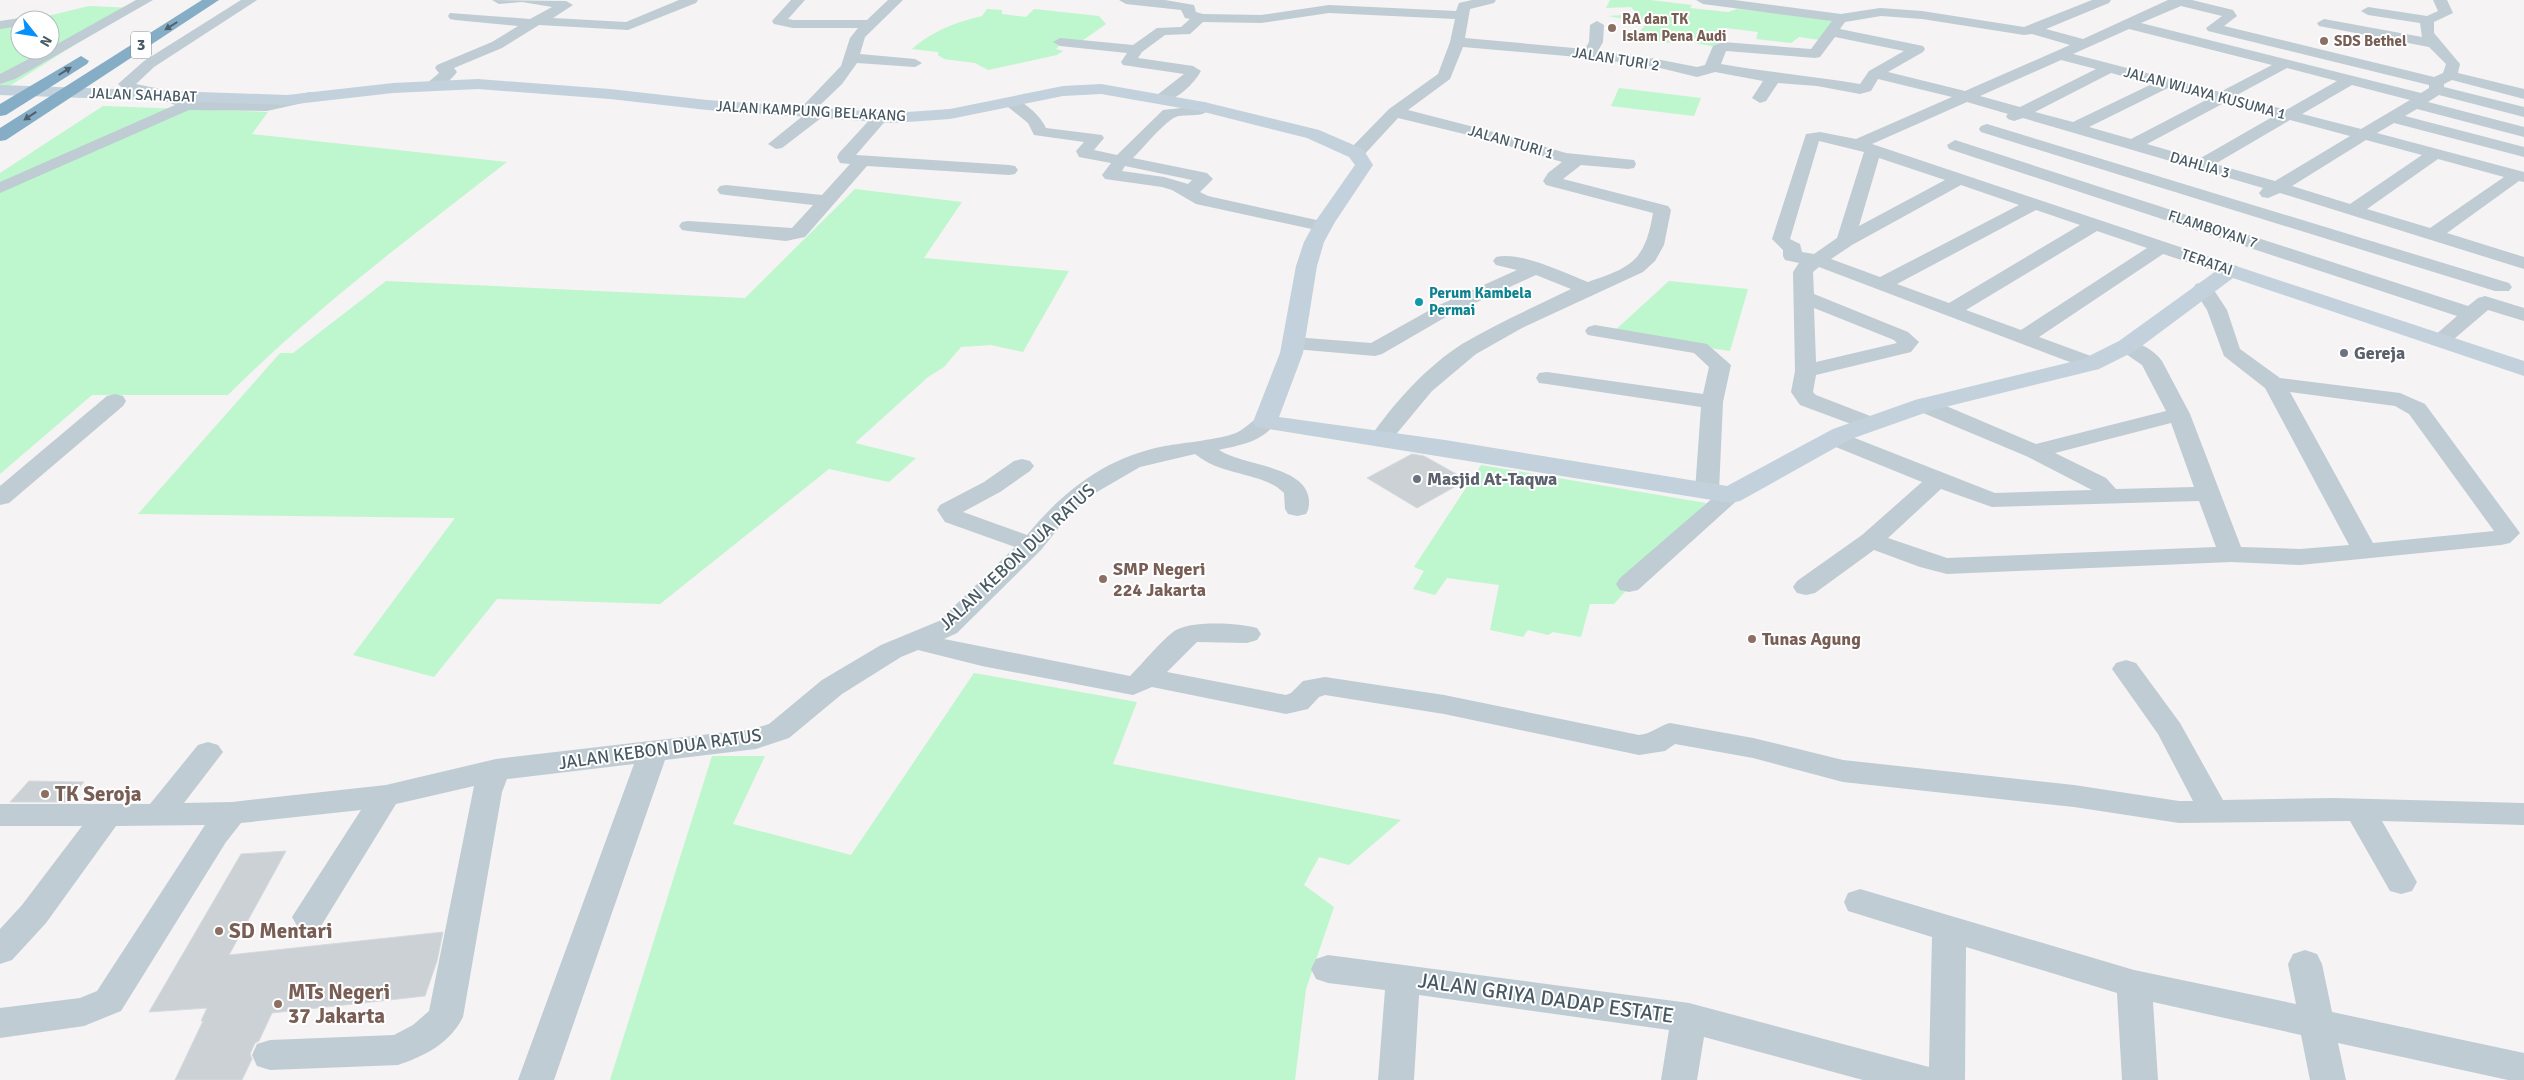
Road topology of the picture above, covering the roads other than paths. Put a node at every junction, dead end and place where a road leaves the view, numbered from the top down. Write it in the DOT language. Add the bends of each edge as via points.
graph roads {
  1 [pos="146,0"];
  2 [pos="212,0"];
  3 [pos="250,0"];
  4 [pos="499,0"];
  5 [pos="517,0"];
  6 [pos="528,0"];
  7 [pos="798,0"];
  8 [pos="896,0"];
  9 [pos="1126,0"];
  10 [pos="1489,0"];
  11 [pos="1703,0"];
  12 [pos="2104,0"];
  13 [pos="2440,0"];
  14 [pos="683,1"];
  15 [pos="1820,1"];
  16 [pos="2177,1"];
  17 [pos="1222,6"];
  18 [pos="1881,8"];
  19 [pos="2368,11"];
  20 [pos="2152,14"];
  21 [pos="1463,15"];
  22 [pos="455,16"];
  23 [pos="1205,18"];
  24 [pos="1841,18"];
  25 [pos="2178,20"];
  26 [pos="2428,20"];
  27 [pos="534,22"];
  28 [pos="2324,23"];
  29 [pos="871,24"];
  30 [pos="2127,24"];
  31 [pos="2196,24"];
  32 [pos="1597,25"];
  33 [pos="2213,28"];
  34 [pos="2032,30"];
  35 [pos="1832,32"];
  36 [pos="1060,42"];
  37 [pos="1456,42"];
  38 [pos="2432,43"];
  39 [pos="2085,44"];
  40 [pos="1136,50"];
  41 [pos="93,53"];
  42 [pos="1589,54"];
  43 [pos="2060,55"];
  44 [pos="852,58"];
  45 [pos="916,63"];
  46 [pos="2286,64"];
  47 [pos="1712,67"];
  48 [pos="2110,68"];
  49 [pos="1874,74"];
  50 [pos="2450,75"];
  51 [pos="1774,78"];
  52 [pos="0,79"];
  53 [pos="2350,80"];
  54 [pos="2166,83"];
  55 [pos="433,85"];
  56 [pos="2436,86"];
  57 [pos="0,90"];
  58 [pos="2524,94"];
  59 [pos="310,97"];
  60 [pos="1966,97"];
  61 [pos="1163,98"];
  62 [pos="1760,98"];
  63 [pos="2223,98"];
  64 [pos="287,100"];
  65 [pos="2419,101"];
  66 [pos="1010,102"];
  67 [pos="187,105"];
  68 [pos="1204,107"];
  69 [pos="0,111"];
  70 [pos="813,111"];
  71 [pos="1395,112"];
  72 [pos="2524,112"];
  73 [pos="2021,113"];
  74 [pos="2289,116"];
  75 [pos="880,118"];
  76 [pos="2393,118"];
  77 [pos="2074,128"];
  78 [pos="1987,129"];
  79 [pos="2524,132"];
  80 [pos="2358,135"];
  81 [pos="0,136"];
  82 [pos="776,144"];
  83 [pos="1955,145"];
  84 [pos="2133,145"];
  85 [pos="1874,151"];
  86 [pos="2524,152"];
  87 [pos="1356,153"];
  88 [pos="2431,157"];
  89 [pos="1122,159"];
  90 [pos="1576,160"];
  91 [pos="862,161"];
  92 [pos="1628,164"];
  93 [pos="1915,164"];
  94 [pos="2200,165"];
  95 [pos="1009,170"];
  96 [pos="1961,178"];
  97 [pos="2520,179"];
  98 [pos="2277,187"];
  99 [pos="0,188"];
  100 [pos="726,190"];
  101 [pos="827,201"];
  102 [pos="2034,204"];
  103 [pos="2246,209"];
  104 [pos="2353,210"];
  105 [pos="2094,224"];
  106 [pos="688,226"];
  107 [pos="1321,226"];
  108 [pos="2215,230"];
  109 [pos="2433,235"];
  110 [pos="1845,241"];
  111 [pos="2161,247"];
  112 [pos="2181,254"];
  113 [pos="1817,260"];
  114 [pos="1503,261"];
  115 [pos="2524,263"];
  116 [pos="1536,268"];
  117 [pos="2524,268"];
  118 [pos="2230,270"];
  119 [pos="1882,284"];
  120 [pos="1585,287"];
  121 [pos="2502,287"];
  122 [pos="2204,288"];
  123 [pos="1803,297"];
  124 [pos="2478,308"];
  125 [pos="1951,310"];
  126 [pos="2524,315"];
  127 [pos="1595,331"];
  128 [pos="2025,337"];
  129 [pos="2440,341"];
  130 [pos="1294,343"];
  131 [pos="2127,346"];
  132 [pos="2091,364"];
  133 [pos="2524,369"];
  134 [pos="1806,371"];
  135 [pos="1547,378"];
  136 [pos="2274,384"];
  137 [pos="115,401"];
  138 [pos="1712,402"];
  139 [pos="1924,405"];
  140 [pos="2179,414"];
  141 [pos="1265,422"];
  142 [pos="1870,424"];
  143 [pos="1834,438"];
  144 [pos="1380,439"];
  145 [pos="1200,446"];
  146 [pos="2034,451"];
  147 [pos="1022,466"];
  148 [pos="1938,480"];
  149 [pos="1719,493"];
  150 [pos="2209,494"];
  151 [pos="2107,496"];
  152 [pos="0,498"];
  153 [pos="1297,509"];
  154 [pos="1871,540"];
  155 [pos="1032,545"];
  156 [pos="2364,550"];
  157 [pos="2231,554"];
  158 [pos="1629,584"];
  159 [pos="1806,587"];
  160 [pos="1247,634"];
  161 [pos="914,640"];
  162 [pos="2126,669"];
  163 [pos="1146,677"];
  164 [pos="653,751"];
  165 [pos="208,752"];
  166 [pos="496,770"];
  167 [pos="386,796"];
  168 [pos="2360,810"];
  169 [pos="2214,811"];
  170 [pos="232,813"];
  171 [pos="2524,814"];
  172 [pos="0,815"];
  173 [pos="107,815"];
  174 [pos="158,815"];
  175 [pos="2401,882"];
  176 [pos="1860,902"];
  177 [pos="309,916"];
  178 [pos="1949,930"];
  179 [pos="0,951"];
  180 [pos="2305,964"];
  181 [pos="1328,969"];
  182 [pos="1403,979"];
  183 [pos="2134,984"];
  184 [pos="1689,1018"];
  185 [pos="0,1023"];
  186 [pos="2317,1023"];
  187 [pos="270,1055"];
  188 [pos="2523,1070"];
  189 [pos="536,1080"];
  190 [pos="1396,1080"];
  191 [pos="1679,1080"];
  192 [pos="1921,1080"];
  193 [pos="1947,1080"];
  194 [pos="2140,1080"];
  195 [pos="2328,1080"];
  1 -- 52 [label="street"];
  2 -- 81 [label="highway, 3, one-way"];
  3 -- 67 [label="street" via="149,64 126,84 130,88 160,93"];
  4 -- 5 [label="street"];
  6 -- 27 [label="street" via="566,5"];
  7 -- 29 [label="street" via="779,21 793,24"];
  8 -- 29 [label="street"];
  9 -- 23 [label="street" via="1185,6 1191,11 1190,15"];
  10 -- 21 [label="street" via="1464,6"];
  11 -- 24 [label="street"];
  12 -- 34 [label="street"];
  13 -- 26 [label="street" via="2446,13"];
  14 -- 27 [label="street" via="628,26"];
  15 -- 18 [label="street"];
  16 -- 20 [label="street"];
  16 -- 33 [label="street" via="2228,13 2230,16"];
  17 -- 23 [label="street"];
  18 -- 24 [label="street" via="1866,16"];
  18 -- 34 [label="street"];
  19 -- 26 [label="street"];
  20 -- 25 [label="street"];
  20 -- 30 [label="street"];
  21 -- 23 [label="street" via="1329,9 1270,19"];
  21 -- 37 [label="street"];
  22 -- 27 [label="street"];
  23 -- 40 [label="street" via="1186,31 1162,31"];
  24 -- 35 [label="street"];
  26 -- 38 [label="street" via="2426,31"];
  27 -- 55 [label="street" via="489,50 442,68 449,72"];
  28 -- 38 [label="street"];
  29 -- 44 [label="street" via="854,42"];
  30 -- 39 [label="street"];
  30 -- 46 [label="street"];
  31 -- 33 [label="street"];
  32 -- 42 [label="street" via="1596,42"];
  33 -- 56 [label="street"];
  34 -- 39 [label="street"];
  35 -- 47 [label="street" via="1814,54 1723,46 1718,49"];
  35 -- 49 [label="street" via="1918,48 1910,56"];
  36 -- 40 [label="street"];
  37 -- 42 [label="street, JALAN TURI 2"];
  37 -- 71 [label="street" via="1445,76"];
  38 -- 50 [label="street" via="2453,62"];
  39 -- 43 [label="street"];
  40 -- 61 [label="street" via="1128,62 1193,71 1190,79"];
  69 -- 41 [label="highway, one-way"];
  42 -- 47 [label="street, JALAN TURI 2" via="1697,72"];
  43 -- 48 [label="street, JALAN WIJAYA KUSUMA 1"];
  43 -- 60 [label="street"];
  44 -- 45 [label="street"];
  44 -- 70 [label="street"];
  46 -- 53 [label="street"];
  46 -- 63 [label="street"];
  47 -- 51 [label="street, JALAN TURI 2"];
  48 -- 54 [label="street, JALAN WIJAYA KUSUMA 1"];
  48 -- 73 [label="street"];
  49 -- 51 [label="street, JALAN TURI 2" via="1864,89"];
  49 -- 60 [label="street, DAHLIA 3"];
  50 -- 56 [label="street"];
  50 -- 58 [label="street"];
  51 -- 62 [label="street"];
  53 -- 65 [label="street"];
  53 -- 74 [label="street"];
  54 -- 63 [label="street, JALAN WIJAYA KUSUMA 1"];
  54 -- 77 [label="street"];
  55 -- 59 [label="street, JALAN KAMPUNG BELAKANG"];
  55 -- 70 [label="street, JALAN KAMPUNG BELAKANG" via="538,88 707,105"];
  56 -- 65 [label="street"];
  56 -- 72 [label="street"];
  57 -- 64 [label="street, JALAN SAHABAT"];
  59 -- 64 [label="street, JALAN KAMPUNG BELAKANG"];
  59 -- 67 [label="street" via="267,106"];
  60 -- 73 [label="street, DAHLIA 3"];
  60 -- 85 [label="street"];
  61 -- 66 [label="street, JALAN KAMPUNG BELAKANG" via="1083,89"];
  61 -- 68 [label="street, JALAN KAMPUNG BELAKANG"];
  63 -- 74 [label="street, JALAN WIJAYA KUSUMA 1"];
  63 -- 84 [label="street"];
  65 -- 76 [label="street"];
  65 -- 79 [label="street"];
  66 -- 75 [label="street, JALAN KAMPUNG BELAKANG" via="950,114"];
  66 -- 89 [label="street" via="1035,121 1040,132 1096,138 1084,152"];
  67 -- 99 [label="street"];
  68 -- 87 [label="street, JALAN KAMPUNG BELAKANG" via="1313,134"];
  68 -- 89 [label="street" via="1193,112 1169,114"];
  70 -- 75 [label="street, JALAN KAMPUNG BELAKANG"];
  70 -- 82 [label="street"];
  71 -- 87 [label="street"];
  71 -- 90 [label="street, JALAN TURI 1"];
  73 -- 77 [label="street, DAHLIA 3"];
  73 -- 78 [label="street"];
  74 -- 80 [label="street, JALAN WIJAYA KUSUMA 1"];
  74 -- 94 [label="street"];
  75 -- 91 [label="street" via="845,158"];
  76 -- 80 [label="street"];
  76 -- 86 [label="street"];
  77 -- 84 [label="street, DAHLIA 3"];
  78 -- 83 [label="street"];
  78 -- 103 [label="street"];
  80 -- 88 [label="street, JALAN WIJAYA KUSUMA 1"];
  80 -- 97 [label="street, JALAN WIJAYA KUSUMA 1"];
  80 -- 98 [label="street"];
  83 -- 93 [label="street"];
  83 -- 108 [label="street, FLAMBOYAN 7"];
  84 -- 94 [label="street, DAHLIA 3"];
  85 -- 93 [label="street, TERATAI"];
  85 -- 110 [label="street"];
  85 -- 113 [label="street, TERATAI" via="1820,136 1811,139 1781,239 1793,248 1792,256"];
  87 -- 107 [label="street" via="1364,165"];
  88 -- 97 [label="street, JALAN WIJAYA KUSUMA 1"];
  88 -- 104 [label="street"];
  89 -- 107 [label="street" via="1111,174 1164,182 1202,200"];
  90 -- 92 [label="street, JALAN TURI 1"];
  90 -- 120 [label="street" via="1552,181 1662,210 1657,242 1644,262 1616,280"];
  91 -- 95 [label="street"];
  91 -- 101 [label="street"];
  93 -- 96 [label="street, TERATAI"];
  94 -- 98 [label="street, DAHLIA 3"];
  96 -- 102 [label="street, TERATAI"];
  96 -- 110 [label="street"];
  97 -- 109 [label="street"];
  98 -- 103 [label="street"];
  98 -- 104 [label="street, DAHLIA 3"];
  100 -- 101 [label="street"];
  101 -- 106 [label="street" via="801,231 794,234"];
  102 -- 105 [label="street, TERATAI"];
  102 -- 119 [label="street"];
  103 -- 108 [label="street"];
  103 -- 121 [label="street"];
  104 -- 109 [label="street, DAHLIA 3"];
  105 -- 111 [label="street, TERATAI"];
  105 -- 125 [label="street"];
  107 -- 130 [label="street" via="1306,270"];
  108 -- 112 [label="street"];
  108 -- 124 [label="street, FLAMBOYAN 7"];
  109 -- 115 [label="street, DAHLIA 3"];
  110 -- 113 [label="street"];
  111 -- 112 [label="street, TERATAI"];
  111 -- 128 [label="street"];
  112 -- 118 [label="street, TERATAI"];
  113 -- 119 [label="street"];
  113 -- 123 [label="street" via="1804,268"];
  114 -- 116 [label="street"];
  116 -- 120 [label="street"];
  116 -- 130 [label="street" via="1444,310 1375,350"];
  117 -- 121 [label="street"];
  118 -- 122 [label="street"];
  118 -- 129 [label="street, TERATAI"];
  119 -- 125 [label="street"];
  120 -- 144 [label="street" via="1456,358 1406,403"];
  121 -- 124 [label="street"];
  122 -- 131 [label="street"];
  122 -- 136 [label="street" via="2217,310 2231,352"];
  123 -- 134 [label="street"];
  123 -- 134 [label="street" via="1908,342 1904,348"];
  124 -- 126 [label="street, FLAMBOYAN 7"];
  124 -- 129 [label="street"];
  125 -- 128 [label="street"];
  127 -- 138 [label="street" via="1700,348 1720,365"];
  128 -- 132 [label="street"];
  129 -- 133 [label="street, TERATAI"];
  130 -- 141 [label="street"];
  131 -- 132 [label="street"];
  131 -- 140 [label="street" via="2151,360"];
  132 -- 139 [label="street"];
  134 -- 142 [label="street" via="1804,397"];
  135 -- 138 [label="street"];
  136 -- 156 [label="street"];
  136 -- 156 [label="street" via="2400,400 2417,408 2508,533 2501,538"];
  137 -- 152 [label="street"];
  138 -- 149 [label="street"];
  139 -- 142 [label="street"];
  139 -- 146 [label="street"];
  140 -- 146 [label="street"];
  140 -- 150 [label="street"];
  141 -- 144 [label="street"];
  141 -- 145 [label="street, JALAN KEBON DUA RATUS" via="1243,438"];
  142 -- 143 [label="street"];
  143 -- 148 [label="street"];
  143 -- 149 [label="street"];
  144 -- 149 [label="street"];
  145 -- 153 [label="street" via="1225,464 1285,481 1296,492"];
  145 -- 155 [label="street, JALAN KEBON DUA RATUS" via="1132,462 1105,476 1082,491 1056,515"];
  146 -- 151 [label="street" via="2098,483 2104,487"];
  147 -- 155 [label="street" via="949,510 954,517"];
  148 -- 151 [label="street" via="2000,501"];
  148 -- 154 [label="street"];
  149 -- 158 [label="street"];
  150 -- 151 [label="street"];
  150 -- 157 [label="street"];
  154 -- 157 [label="street" via="1921,560 1947,566"];
  154 -- 159 [label="street"];
  155 -- 161 [label="street, JALAN KEBON DUA RATUS" via="948,628"];
  156 -- 157 [label="street" via="2300,557"];
  160 -- 163 [label="street" via="1194,633 1184,637"];
  161 -- 163 [label="street" via="1122,685 1133,686"];
  161 -- 164 [label="street, JALAN KEBON DUA RATUS" via="832,687 779,731 756,739"];
  162 -- 169 [label="street" via="2170,730"];
  163 -- 169 [label="street" via="1293,704 1303,700 1315,685 1327,686 1389,695 1639,745 1655,744 1670,733 1754,748 1844,771 2074,796 2179,812"];
  164 -- 166 [label="street, JALAN KEBON DUA RATUS"];
  164 -- 189 [label="street"];
  165 -- 174 [label="street"];
  166 -- 167 [label="street, JALAN KEBON DUA RATUS"];
  166 -- 187 [label="street" via="487,792 444,1017 426,1036 398,1050"];
  167 -- 170 [label="street, JALAN KEBON DUA RATUS"];
  167 -- 177 [label="street"];
  168 -- 169 [label="street"];
  168 -- 171 [label="street"];
  168 -- 175 [label="street"];
  170 -- 174 [label="street, JALAN KEBON DUA RATUS"];
  170 -- 185 [label="street" via="215,834 109,1001 84,1012"];
  172 -- 173 [label="street, JALAN KEBON DUA RATUS"];
  173 -- 174 [label="street, JALAN KEBON DUA RATUS"];
  173 -- 179 [label="street" via="34,914"];
  176 -- 178 [label="street"];
  178 -- 183 [label="street"];
  178 -- 193 [label="street"];
  180 -- 186 [label="street"];
  181 -- 182 [label="street, JALAN GRIYA DADAP ESTATE"];
  182 -- 184 [label="street, JALAN GRIYA DADAP ESTATE"];
  182 -- 190 [label="street, JALAN GRIYA DADAP ESTATE"];
  183 -- 186 [label="street"];
  183 -- 194 [label="street"];
  184 -- 191 [label="street, JALAN GRIYA DADAP ESTATE"];
  184 -- 192 [label="street, JALAN GRIYA DADAP ESTATE"];
  186 -- 188 [label="street"];
  186 -- 195 [label="street"];
}
